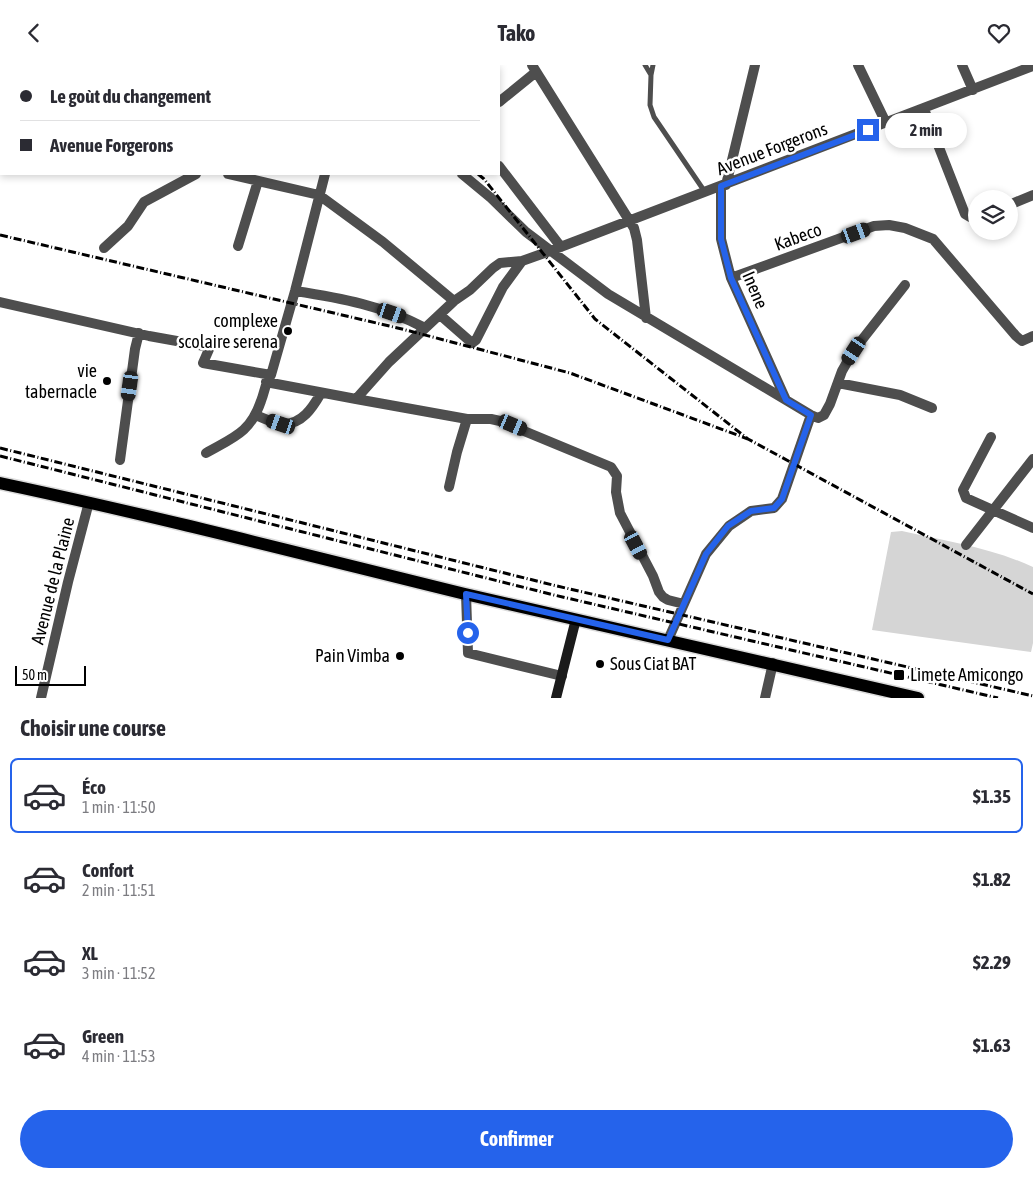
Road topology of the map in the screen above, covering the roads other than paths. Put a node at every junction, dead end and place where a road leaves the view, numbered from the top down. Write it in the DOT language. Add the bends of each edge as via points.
graph roads {
  1 [pos="646,65"];
  2 [pos="653,65"];
  3 [pos="755,65"];
  4 [pos="858,65"];
  5 [pos="962,65"];
  6 [pos="1033,66"];
  7 [pos="533,67"];
  8 [pos="651,75"];
  9 [pos="973,89"];
  10 [pos="500,101"];
  11 [pos="924,109"];
  12 [pos="886,123"];
  13 [pos="500,167"];
  14 [pos="194,175"];
  15 [pos="232,175"];
  16 [pos="326,175"];
  17 [pos="463,175"];
  18 [pos="258,181"];
  19 [pos="724,185"];
  20 [pos="705,192"];
  21 [pos="319,195"];
  22 [pos="1033,195"];
  23 [pos="1018,201"];
  24 [pos="968,216"];
  25 [pos="629,221"];
  26 [pos="238,246"];
  27 [pos="561,247"];
  28 [pos="104,248"];
  29 [pos="550,251"];
  30 [pos="522,261"];
  31 [pos="731,278"];
  32 [pos="905,285"];
  33 [pos="295,291"];
  34 [pos="454,301"];
  35 [pos="0,302"];
  36 [pos="440,315"];
  37 [pos="646,318"];
  38 [pos="425,328"];
  39 [pos="139,333"];
  40 [pos="1033,335"];
  41 [pos="268,379"];
  42 [pos="838,383"];
  43 [pos="321,393"];
  44 [pos="356,399"];
  45 [pos="786,400"];
  46 [pos="932,408"];
  47 [pos="255,415"];
  48 [pos="811,415"];
  49 [pos="467,419"];
  50 [pos="991,437"];
  51 [pos="206,453"];
  52 [pos="1033,459"];
  53 [pos="120,460"];
  54 [pos="0,483"];
  55 [pos="449,487"];
  56 [pos="89,502"];
  57 [pos="993,509"];
  58 [pos="1033,528"];
  59 [pos="966,545"];
  60 [pos="466,594"];
  61 [pos="684,604"];
  62 [pos="576,619"];
  63 [pos="668,640"];
  64 [pos="773,663"];
  65 [pos="562,676"];
  66 [pos="41,698"];
  67 [pos="556,698"];
  68 [pos="765,698"];
  69 [pos="918,698"];
  1 -- 8 [label="lane"];
  2 -- 8 [label="lane"];
  3 -- 19 [label="street, Inene"];
  4 -- 12 [label="street"];
  5 -- 9 [label="street"];
  6 -- 9 [label="street, Avenue Forgerons"];
  7 -- 10 [label="street"];
  7 -- 25 [label="street"];
  8 -- 20 [label="lane" via="650,105 654,117"];
  9 -- 11 [label="street, Avenue Forgerons"];
  11 -- 12 [label="street, Avenue Forgerons"];
  11 -- 24 [label="street"];
  12 -- 19 [label="street, Avenue Forgerons"];
  13 -- 27 [label="street"];
  14 -- 28 [label="street" via="144,202 128,226"];
  15 -- 18 [label="street"];
  16 -- 21 [label="street"];
  17 -- 29 [label="street"];
  18 -- 21 [label="street"];
  18 -- 26 [label="street"];
  19 -- 20 [label="street, Avenue Forgerons"];
  19 -- 31 [label="street, Inene" via="721,239"];
  20 -- 25 [label="street, Avenue Forgerons"];
  21 -- 33 [label="street"];
  21 -- 34 [label="street"];
  22 -- 23 [label="street"];
  25 -- 27 [label="street, Avenue Forgerons"];
  25 -- 37 [label="street" via="637,240"];
  27 -- 29 [label="street, Avenue Forgerons"];
  29 -- 30 [label="street, Avenue Forgerons"];
  29 -- 37 [label="street"];
  30 -- 34 [label="street, Avenue Forgerons" via="493,267"];
  30 -- 36 [label="street" via="503,287 472,343"];
  31 -- 40 [label="street, Kabeco" via="874,226 905,228 933,239 1016,336 1022,341"];
  31 -- 45 [label="street, Inene"];
  32 -- 42 [label="street" via="854,351"];
  33 -- 38 [label="street" via="365,303 406,317"];
  33 -- 41 [label="street"];
  34 -- 36 [label="street, Avenue Forgerons"];
  35 -- 39 [label="street"];
  36 -- 38 [label="street, Avenue Forgerons"];
  37 -- 45 [label="street"];
  38 -- 44 [label="street, Avenue Forgerons"];
  39 -- 41 [label="street" via="210,347 203,363"];
  39 -- 53 [label="street"];
  41 -- 43 [label="street"];
  41 -- 47 [label="street"];
  42 -- 46 [label="street" via="900,395"];
  42 -- 48 [label="street" via="824,415 818,418"];
  43 -- 44 [label="street"];
  43 -- 47 [label="street" via="312,408 292,423 281,424"];
  44 -- 49 [label="street"];
  45 -- 48 [label="street"];
  47 -- 51 [label="street" via="244,431"];
  48 -- 61 [label="street" via="782,499 774,508 751,511 728,526 706,554"];
  49 -- 55 [label="street"];
  49 -- 61 [label="street" via="492,419 513,425 610,467 617,476 620,513 659,592 668,600"];
  50 -- 57 [label="street" via="963,490 966,498"];
  52 -- 57 [label="street"];
  54 -- 56 [label="main road"];
  56 -- 60 [label="main road"];
  56 -- 66 [label="street, Avenue de la Plaine"];
  57 -- 58 [label="street"];
  57 -- 59 [label="street"];
  60 -- 62 [label="main road"];
  60 -- 65 [label="street" via="468,653"];
  61 -- 63 [label="street"];
  62 -- 63 [label="main road"];
  62 -- 65 [label="street"];
  63 -- 64 [label="main road"];
  64 -- 68 [label="street"];
  64 -- 69 [label="main road"];
  65 -- 67 [label="street"];
}
